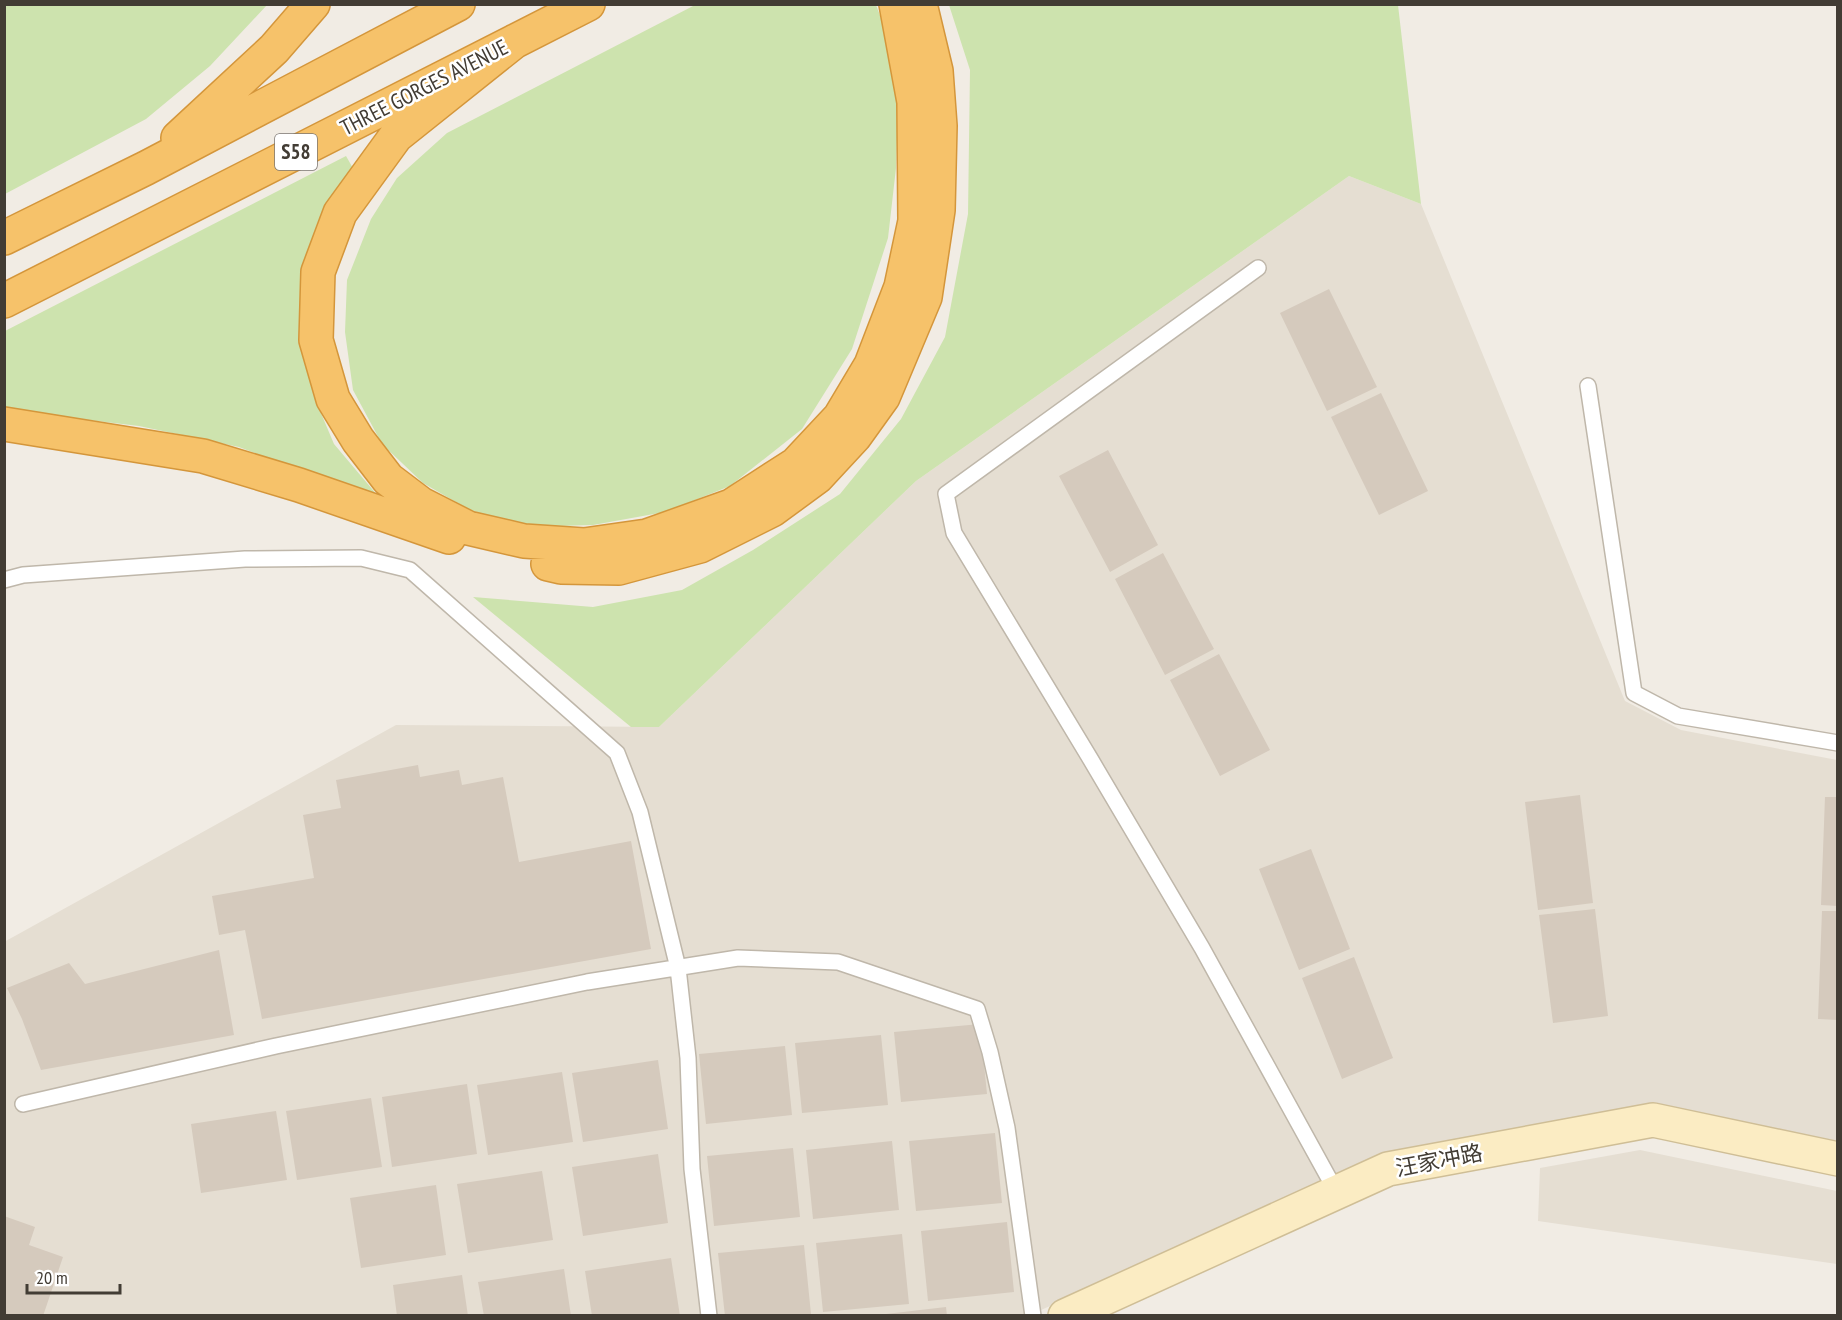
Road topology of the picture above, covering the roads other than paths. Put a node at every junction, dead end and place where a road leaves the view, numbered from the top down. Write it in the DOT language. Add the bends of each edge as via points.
graph roads {
  1 [pos="313,4"];
  2 [pos="458,4"];
  3 [pos="588,4"];
  4 [pos="896,4"];
  5 [pos="920,4"];
  6 [pos="515,41"];
  7 [pos="146,168"];
  8 [pos="4,238"];
  9 [pos="1258,268"];
  10 [pos="4,301"];
  11 [pos="1588,386"];
  12 [pos="4,424"];
  13 [pos="4,580"];
  14 [pos="1838,743"];
  15 [pos="678,968"];
  16 [pos="23,1104"];
  17 [pos="1838,1159"];
  18 [pos="1337,1193"];
  19 [pos="709,1316"];
  20 [pos="1033,1316"];
  21 [pos="1065,1316"];
  1 -- 7 [label="highway" via="274,49"];
  2 -- 7 [label="highway, S58"];
  3 -- 6 [label="highway, THREE GORGES AVENUE / S58"];
  4 -- 6 [label="highway" via="914,102 915,221 901,287 872,365 840,417 796,464 731,506 647,536 584,545 524,542 468,528 421,504 388,479 333,399 316,340 318,272 340,213 396,136"];
  5 -- 12 [label="highway" via="936,71 940,126 938,210 925,297 883,397 855,436 817,477 772,510 700,546 620,568 561,567 482,550 299,485 203,456"];
  6 -- 10 [label="highway, THREE GORGES AVENUE / S58"];
  7 -- 8 [label="highway, S58"];
  9 -- 18 [label="lane" via="946,494 954,533 1202,948"];
  11 -- 14 [label="lane" via="1634,693 1678,716"];
  13 -- 15 [label="lane" via="23,575 245,559 361,558 410,570 617,753 640,812"];
  15 -- 16 [label="lane" via="587,982 276,1046"];
  15 -- 19 [label="lane" via="688,1058 692,1169"];
  15 -- 20 [label="lane" via="738,958 838,962 977,1009 1007,1128"];
  17 -- 18 [label="street, 汪家冲路" via="1653,1120 1388,1169"];
  18 -- 21 [label="street, 汪家冲路"];
}
